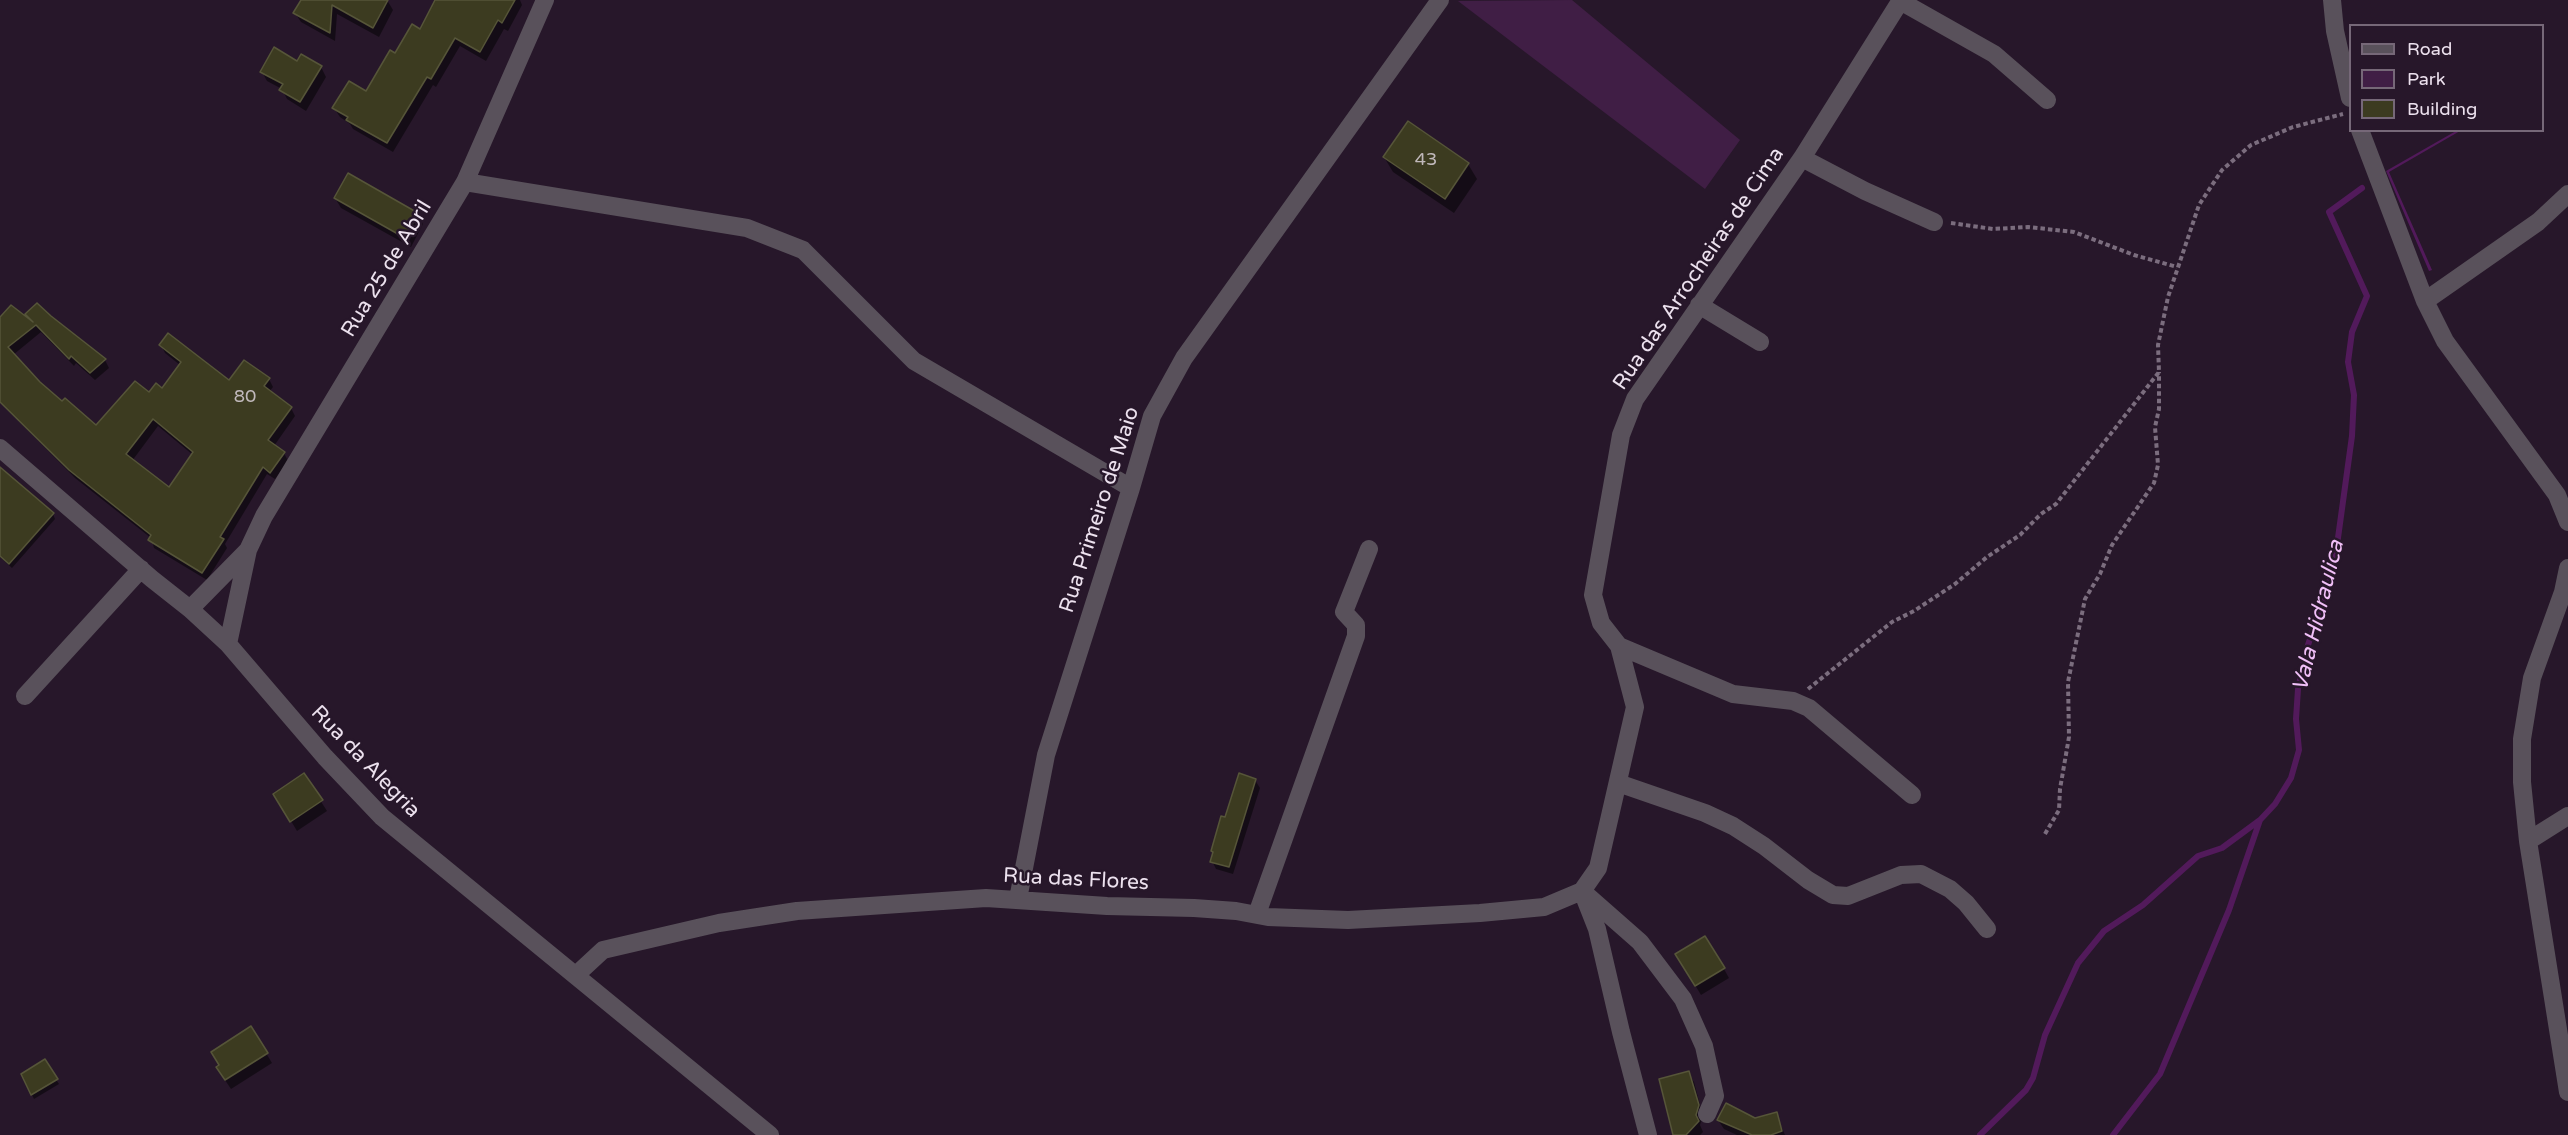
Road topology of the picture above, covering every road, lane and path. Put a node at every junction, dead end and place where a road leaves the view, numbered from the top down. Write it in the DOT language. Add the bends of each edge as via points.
graph roads {
  1 [pos="545,0"];
  2 [pos="1440,0"];
  3 [pos="2332,0"];
  4 [pos="1900,1"];
  5 [pos="2349,94"];
  6 [pos="2047,100"];
  7 [pos="2349,112"];
  8 [pos="2361,132"];
  9 [pos="1802,158"];
  10 [pos="465,182"];
  11 [pos="2568,195"];
  12 [pos="1934,222"];
  13 [pos="2177,267"];
  14 [pos="2425,301"];
  15 [pos="1698,305"];
  16 [pos="1760,342"];
  17 [pos="2159,372"];
  18 [pos="0,448"];
  19 [pos="1131,488"];
  20 [pos="2568,522"];
  21 [pos="1369,549"];
  22 [pos="248,550"];
  23 [pos="2568,568"];
  24 [pos="141,569"];
  25 [pos="190,609"];
  26 [pos="228,644"];
  27 [pos="1619,646"];
  28 [pos="25,696"];
  29 [pos="1793,701"];
  30 [pos="1618,783"];
  31 [pos="1912,795"];
  32 [pos="2568,816"];
  33 [pos="2045,834"];
  34 [pos="2528,840"];
  35 [pos="1582,891"];
  36 [pos="1018,899"];
  37 [pos="1257,914"];
  38 [pos="1987,929"];
  39 [pos="576,975"];
  40 [pos="2568,1092"];
  41 [pos="1707,1114"];
  42 [pos="770,1135"];
  43 [pos="1648,1135"];
  1 -- 10 [label="street, Rua 25 de Abril"];
  2 -- 19 [label="street, Rua Primeiro de Maio" via="1184,358 1152,416"];
  3 -- 5 [label="street"];
  4 -- 6 [label="street" via="1994,54"];
  4 -- 9 [label="street, Rua das Arrocheiras de Cima"];
  7 -- 13 [label="path" via="2272,135 2251,145 2222,170 2199,205"];
  8 -- 14 [label="street"];
  9 -- 12 [label="street"];
  9 -- 15 [label="street, Rua das Arrocheiras de Cima"];
  10 -- 19 [label="street" via="747,228 804,250 914,361"];
  10 -- 22 [label="street, Rua 25 de Abril" via="270,506"];
  11 -- 14 [label="street" via="2538,222"];
  12 -- 13 [label="path" via="2074,232"];
  13 -- 17 [label="path" via="2158,345"];
  14 -- 20 [label="street" via="2445,341 2557,495"];
  15 -- 16 [label="street"];
  15 -- 27 [label="street, Rua das Arrocheiras de Cima" via="1635,399 1621,435 1593,595 1601,622"];
  17 -- 29 [label="path" via="2056,504 1955,584 1892,622"];
  17 -- 33 [label="path" via="2155,426 2158,465 2154,483 2112,545 2085,599 2068,682 2069,737 2059,810"];
  18 -- 24 [label="street, Rua da Alegria"];
  19 -- 36 [label="street, Rua Primeiro de Maio" via="1046,755"];
  21 -- 37 [label="street" via="1344,612 1356,625 1356,636"];
  22 -- 25 [label="street, Rua 25 de Abril"];
  22 -- 26 [label="street, Rua 25 de Abril"];
  23 -- 34 [label="street" via="2526,706 2522,749"];
  24 -- 25 [label="street, Rua da Alegria"];
  24 -- 28 [label="street"];
  25 -- 26 [label="street, Rua da Alegria"];
  26 -- 39 [label="street, Rua da Alegria" via="324,757 382,817"];
  27 -- 29 [label="street" via="1732,694"];
  27 -- 30 [label="street, Rua das Arrocheiras de Cima" via="1635,707"];
  29 -- 31 [label="street" via="1809,708"];
  30 -- 35 [label="street, Rua das Arrocheiras de Cima" via="1598,868"];
  30 -- 38 [label="street" via="1733,826 1833,895 1848,896 1901,875 1922,874 1950,889"];
  32 -- 34 [label="street"];
  34 -- 40 [label="street"];
  35 -- 37 [label="street, Rua das Flores" via="1545,907 1480,914 1348,920"];
  35 -- 41 [label="street" via="1640,942 1683,999 1704,1046 1715,1096"];
  35 -- 43 [label="street" via="1597,929"];
  36 -- 37 [label="street, Rua das Flores"];
  36 -- 39 [label="street, Rua das Flores" via="915,901 756,916 603,950"];
  39 -- 42 [label="street, Rua da Alegria"];
}
